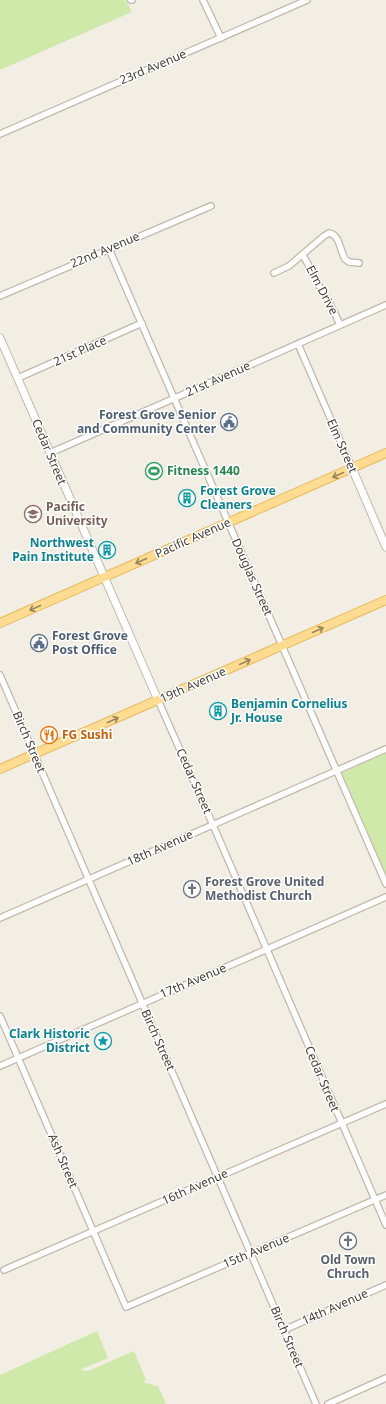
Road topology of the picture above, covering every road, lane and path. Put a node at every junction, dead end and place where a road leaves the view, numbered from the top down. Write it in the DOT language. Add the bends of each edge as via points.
graph roads {
  1 [pos="204,0"];
  2 [pos="307,0"];
  3 [pos="221,38"];
  4 [pos="0,134"];
  5 [pos="211,206"];
  6 [pos="109,249"];
  7 [pos="303,256"];
  8 [pos="359,263"];
  9 [pos="274,273"];
  10 [pos="0,296"];
  11 [pos="386,305"];
  12 [pos="142,323"];
  13 [pos="340,325"];
  14 [pos="0,338"];
  15 [pos="298,344"];
  16 [pos="18,378"];
  17 [pos="175,398"];
  18 [pos="50,452"];
  19 [pos="386,453"];
  20 [pos="352,468"];
  21 [pos="228,523"];
  22 [pos="386,547"];
  23 [pos="104,578"];
  24 [pos="386,600"];
  25 [pos="0,623"];
  26 [pos="282,646"];
  27 [pos="0,675"];
  28 [pos="158,700"];
  29 [pos="386,749"];
  30 [pos="34,754"];
  31 [pos="0,770"];
  32 [pos="337,770"];
  33 [pos="213,825"];
  34 [pos="88,879"];
  35 [pos="386,884"];
  36 [pos="386,896"];
  37 [pos="0,918"];
  38 [pos="267,949"];
  39 [pos="142,1003"];
  40 [pos="0,1016"];
  41 [pos="18,1058"];
  42 [pos="0,1066"];
  43 [pos="386,1104"];
  44 [pos="341,1123"];
  45 [pos="218,1177"];
  46 [pos="386,1196"];
  47 [pos="375,1200"];
  48 [pos="386,1225"];
  49 [pos="93,1231"];
  50 [pos="251,1254"];
  51 [pos="4,1270"];
  52 [pos="386,1285"];
  53 [pos="126,1307"];
  54 [pos="284,1330"];
  55 [pos="386,1378"];
  56 [pos="316,1404"];
  57 [pos="328,1404"];
  1 -- 3 [label="street"];
  2 -- 3 [label="street, 23rd Avenue"];
  3 -- 4 [label="street, 23rd Avenue"];
  5 -- 6 [label="street, 22nd Avenue"];
  6 -- 10 [label="street, 22nd Avenue"];
  6 -- 12 [label="street, Douglas Street"];
  7 -- 8 [label="street" via="324,236 332,233 338,239 345,259"];
  7 -- 9 [label="street"];
  7 -- 13 [label="street, Elm Drive"];
  11 -- 13 [label="street, 21st Avenue"];
  12 -- 16 [label="street, 21st Place"];
  12 -- 17 [label="street, Douglas Street"];
  13 -- 15 [label="street, 21st Avenue"];
  14 -- 16 [label="street, Cedar Street"];
  15 -- 17 [label="street, 21st Avenue"];
  15 -- 20 [label="street, Elm Street"];
  16 -- 18 [label="street, Cedar Street"];
  17 -- 18 [label="street, 21st Avenue"];
  17 -- 21 [label="street, Douglas Street"];
  18 -- 23 [label="street, Cedar Street"];
  19 -- 20 [label="main road, Pacific Avenue"];
  20 -- 21 [label="main road, Pacific Avenue, one-way"];
  20 -- 22 [label="street, Elm Street"];
  21 -- 23 [label="main road, Pacific Avenue, one-way"];
  21 -- 26 [label="street, Douglas Street"];
  23 -- 25 [label="main road, Pacific Avenue, one-way"];
  23 -- 28 [label="street, Cedar Street"];
  26 -- 24 [label="main road, 19th Avenue, one-way"];
  28 -- 26 [label="main road, 19th Avenue, one-way"];
  26 -- 32 [label="street, Douglas Street"];
  27 -- 30 [label="street, Birch Street"];
  30 -- 28 [label="main road, 19th Avenue, one-way"];
  28 -- 33 [label="street, Cedar Street"];
  29 -- 32 [label="street, 18th Avenue"];
  30 -- 31 [label="main road, 19th Avenue"];
  30 -- 34 [label="street, Birch Street"];
  32 -- 33 [label="street, 18th Avenue"];
  32 -- 35 [label="street, Douglas Street"];
  33 -- 34 [label="street, 18th Avenue"];
  33 -- 38 [label="street, Cedar Street"];
  34 -- 37 [label="street, 18th Avenue"];
  34 -- 39 [label="street, Birch Street"];
  36 -- 38 [label="street, 17th Avenue"];
  38 -- 39 [label="street, 17th Avenue"];
  38 -- 44 [label="street, Cedar Street"];
  39 -- 41 [label="street, 17th Avenue"];
  39 -- 45 [label="street, Birch Street"];
  40 -- 41 [label="street, Ash Street"];
  41 -- 42 [label="street, 17th Avenue"];
  41 -- 49 [label="street, Ash Street"];
  43 -- 44 [label="street, 16th Avenue"];
  44 -- 45 [label="street, 16th Avenue"];
  44 -- 47 [label="street, Cedar Street"];
  45 -- 49 [label="street, 16th Avenue"];
  45 -- 50 [label="street, Birch Street"];
  46 -- 47 [label="street, 15th Avenue"];
  47 -- 48 [label="street, Cedar Street"];
  47 -- 50 [label="street, 15th Avenue"];
  49 -- 51 [label="street, 16th Avenue"];
  49 -- 53 [label="street, Ash Street"];
  50 -- 53 [label="street, 15th Avenue"];
  50 -- 54 [label="street, Birch Street"];
  52 -- 54 [label="street, 14th Avenue"];
  54 -- 56 [label="street, Birch Street"];
  55 -- 57 [label="street"];
}
